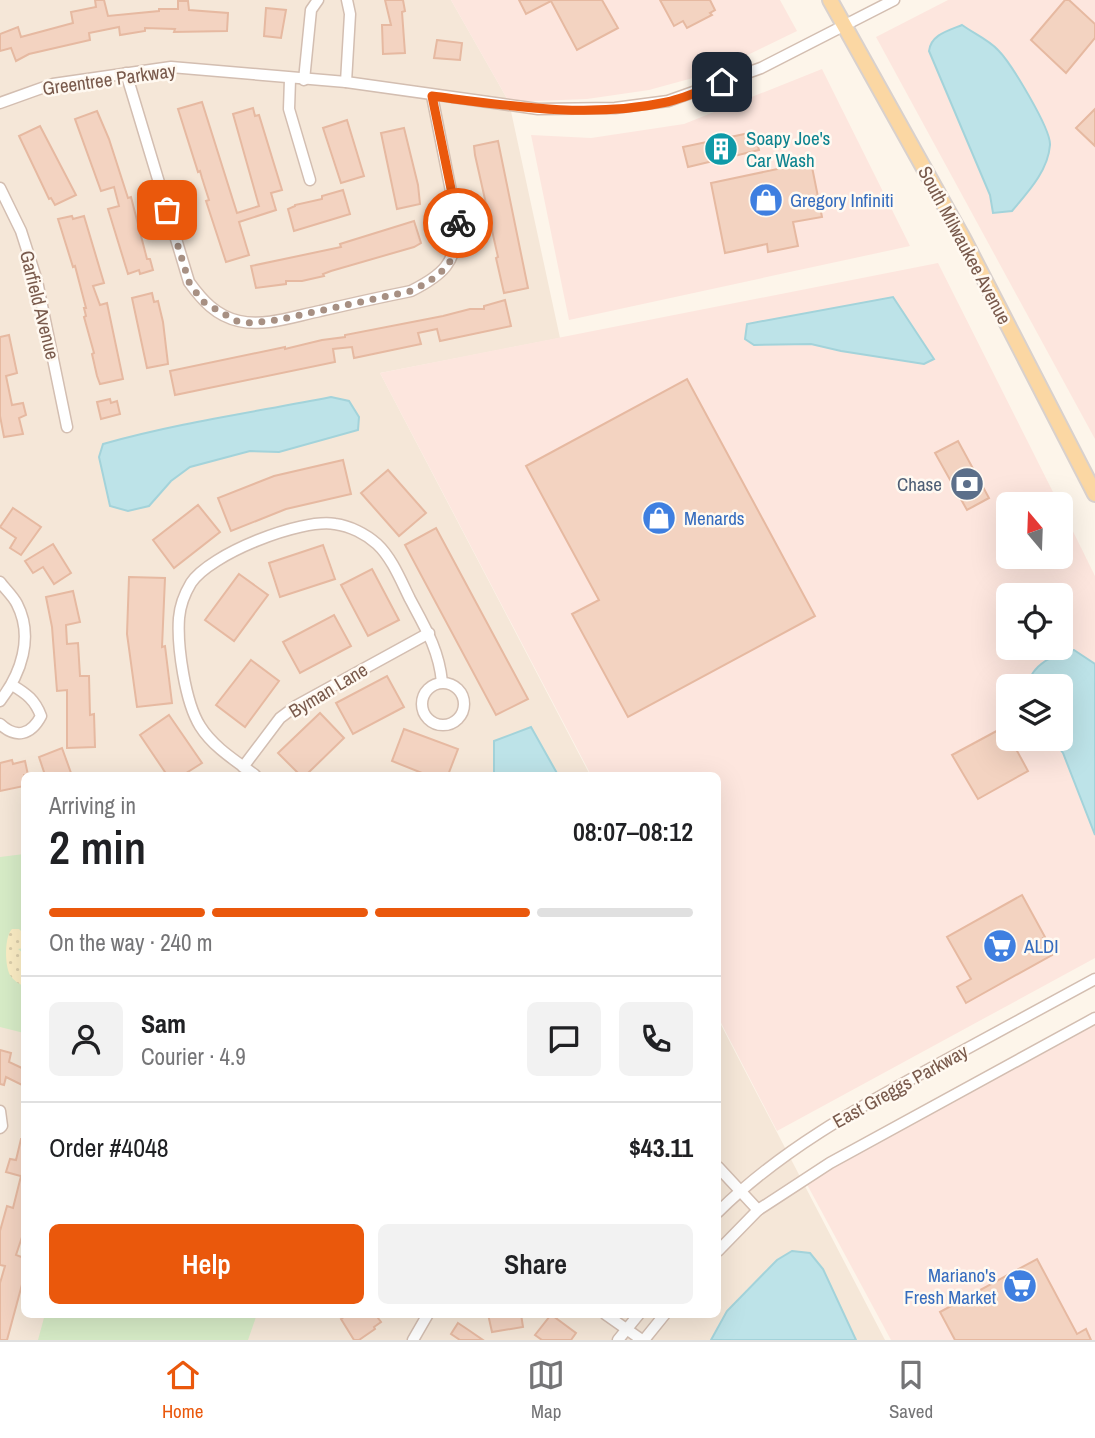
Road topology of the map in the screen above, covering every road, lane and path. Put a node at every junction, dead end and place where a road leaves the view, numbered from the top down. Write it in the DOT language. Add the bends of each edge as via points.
graph roads {
  1 [pos="318,0"];
  2 [pos="347,0"];
  3 [pos="830,0"];
  4 [pos="894,0"];
  5 [pos="845,26"];
  6 [pos="126,72"];
  7 [pos="290,79"];
  8 [pos="304,80"];
  9 [pos="346,82"];
  10 [pos="432,96"];
  11 [pos="0,103"];
  12 [pos="310,180"];
  13 [pos="0,188"];
  14 [pos="67,427"];
  15 [pos="1095,494"];
  16 [pos="0,582"];
  17 [pos="429,633"];
  18 [pos="442,682"];
  19 [pos="12,685"];
  20 [pos="0,701"];
  21 [pos="0,724"];
  22 [pos="243,766"];
  23 [pos="251,772"];
  24 [pos="1095,979"];
  25 [pos="1095,1018"];
  26 [pos="0,1111"];
  27 [pos="0,1128"];
  28 [pos="721,1170"];
  29 [pos="741,1189"];
  30 [pos="721,1209"];
  31 [pos="758,1210"];
  32 [pos="721,1248"];
  33 [pos="426,1318"];
  34 [pos="610,1318"];
  35 [pos="636,1318"];
  36 [pos="662,1318"];
  37 [pos="627,1330"];
  38 [pos="413,1340"];
  39 [pos="618,1340"];
  40 [pos="643,1340"];
  1 -- 8 [label="street" via="312,10"];
  2 -- 9 [label="street"];
  3 -- 5 [label="main road, South Milwaukee Avenue"];
  4 -- 5 [label="street, Greentree Parkway"];
  5 -- 10 [label="street, Greentree Parkway" via="761,68 668,102 561,110"];
  5 -- 15 [label="main road, South Milwaukee Avenue" via="964,240"];
  6 -- 7 [label="street, Greentree Parkway" via="172,66"];
  6 -- 10 [label="street" via="189,282 202,301 220,313 252,323 411,291 446,268 457,247 458,226"];
  6 -- 11 [label="street, Greentree Parkway" via="53,84"];
  7 -- 8 [label="street, Greentree Parkway"];
  7 -- 12 [label="street" via="289,108"];
  8 -- 9 [label="street, Greentree Parkway"];
  9 -- 10 [label="street, Greentree Parkway"];
  13 -- 14 [label="street, Garfield Avenue" via="21,231 37,281"];
  16 -- 19 [label="street" via="17,604 24,625 20,670"];
  17 -- 18 [label="street"];
  17 -- 22 [label="street, Byman Lane" via="296,706"];
  17 -- 22 [label="street" via="379,545 334,523 303,526 223,555 209,565 190,586 179,616 187,692 201,728"];
  18 -- 18 [label="street" via="428,688 422,701 425,715 443,725 456,721 465,702 460,689"];
  19 -- 20 [label="street"];
  19 -- 21 [label="street" via="37,704 41,716 35,727 20,734"];
  22 -- 23 [label="street"];
  24 -- 29 [label="street, East Greggs Parkway" via="842,1116"];
  25 -- 31 [label="street, East Greggs Parkway" via="830,1163"];
  26 -- 27 [label="street"];
  28 -- 29 [label="street"];
  29 -- 30 [label="street, East Greggs Parkway"];
  29 -- 31 [label="street"];
  31 -- 32 [label="street, East Greggs Parkway"];
  33 -- 38 [label="street"];
  34 -- 37 [label="street"];
  35 -- 37 [label="street"];
  36 -- 40 [label="street"];
  37 -- 39 [label="street"];
  37 -- 40 [label="street"];
}
